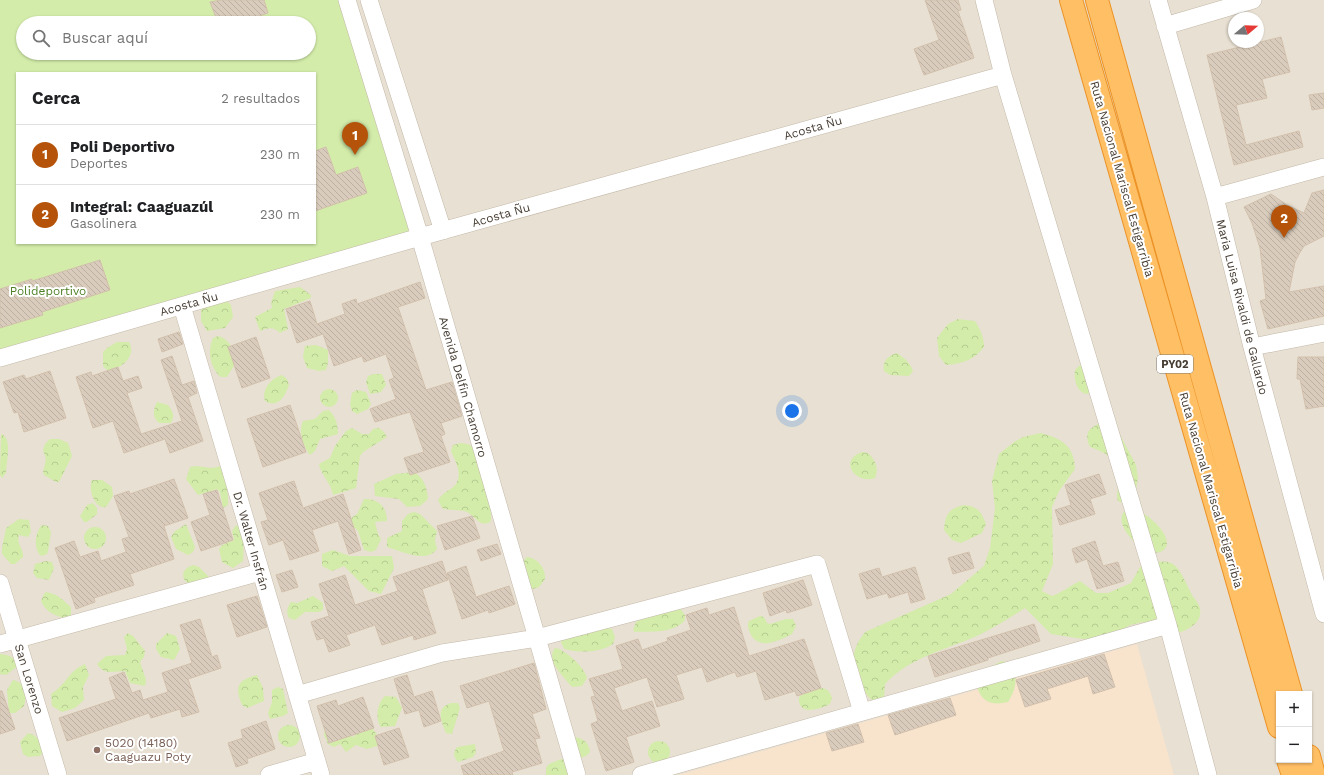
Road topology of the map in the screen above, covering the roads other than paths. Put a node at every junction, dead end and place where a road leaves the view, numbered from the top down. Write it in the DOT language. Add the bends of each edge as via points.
graph roads {
  1 [pos="347,0"];
  2 [pos="369,0"];
  3 [pos="984,0"];
  4 [pos="1071,0"];
  5 [pos="1097,0"];
  6 [pos="1158,0"];
  7 [pos="1253,0"];
  8 [pos="1165,26"];
  9 [pos="1003,75"];
  10 [pos="1324,168"];
  11 [pos="1215,197"];
  12 [pos="443,231"];
  13 [pos="420,237"];
  14 [pos="182,306"];
  15 [pos="1324,333"];
  16 [pos="1252,347"];
  17 [pos="0,358"];
  18 [pos="260,572"];
  19 [pos="0,583"];
  20 [pos="1324,614"];
  21 [pos="1168,625"];
  22 [pos="537,638"];
  23 [pos="17,639"];
  24 [pos="0,644"];
  25 [pos="1291,691"];
  26 [pos="297,695"];
  27 [pos="862,712"];
  28 [pos="1276,717"];
  29 [pos="1289,763"];
  30 [pos="1311,763"];
  31 [pos="319,768"];
  32 [pos="58,775"];
  33 [pos="268,775"];
  34 [pos="577,775"];
  35 [pos="641,775"];
  36 [pos="1208,775"];
  37 [pos="1293,775"];
  38 [pos="1314,775"];
  1 -- 13 [label="street, Avenida Delfin Chamorro"];
  2 -- 12 [label="street"];
  3 -- 9 [label="street"];
  4 -- 28 [label="highway, Ruta Nacional Mariscal Estigarribia / PY02"];
  5 -- 25 [label="highway, Ruta Nacional Mariscal Estigarribia / PY02"];
  6 -- 8 [label="street, Maria Luisa Rivaldi de Gallardo"];
  7 -- 8 [label="street"];
  8 -- 11 [label="street, Maria Luisa Rivaldi de Gallardo"];
  9 -- 12 [label="street, Acosta Ñu"];
  9 -- 21 [label="street"];
  10 -- 11 [label="street"];
  11 -- 16 [label="street, Maria Luisa Rivaldi de Gallardo"];
  12 -- 13 [label="street, Acosta Ñu"];
  13 -- 14 [label="street, Acosta Ñu"];
  13 -- 22 [label="street, Avenida Delfin Chamorro"];
  14 -- 17 [label="street, Acosta Ñu"];
  14 -- 18 [label="street, Dr. Walter Insfrán"];
  15 -- 16 [label="street"];
  16 -- 20 [label="street, Maria Luisa Rivaldi de Gallardo"];
  18 -- 23 [label="street"];
  18 -- 26 [label="street, Dr. Walter Insfrán"];
  19 -- 23 [label="street, San Lorenzo"];
  21 -- 27 [label="street"];
  21 -- 36 [label="street"];
  22 -- 26 [label="street" via="442,654"];
  22 -- 27 [label="street" via="817,564"];
  22 -- 34 [label="street, Avenida Delfin Chamorro"];
  23 -- 24 [label="street"];
  23 -- 32 [label="street, San Lorenzo"];
  26 -- 31 [label="street, Dr. Walter Insfrán"];
  27 -- 35 [label="street"];
  29 -- 37 [label="highway"];
  30 -- 38 [label="highway"];
  31 -- 33 [label="street"];
}
